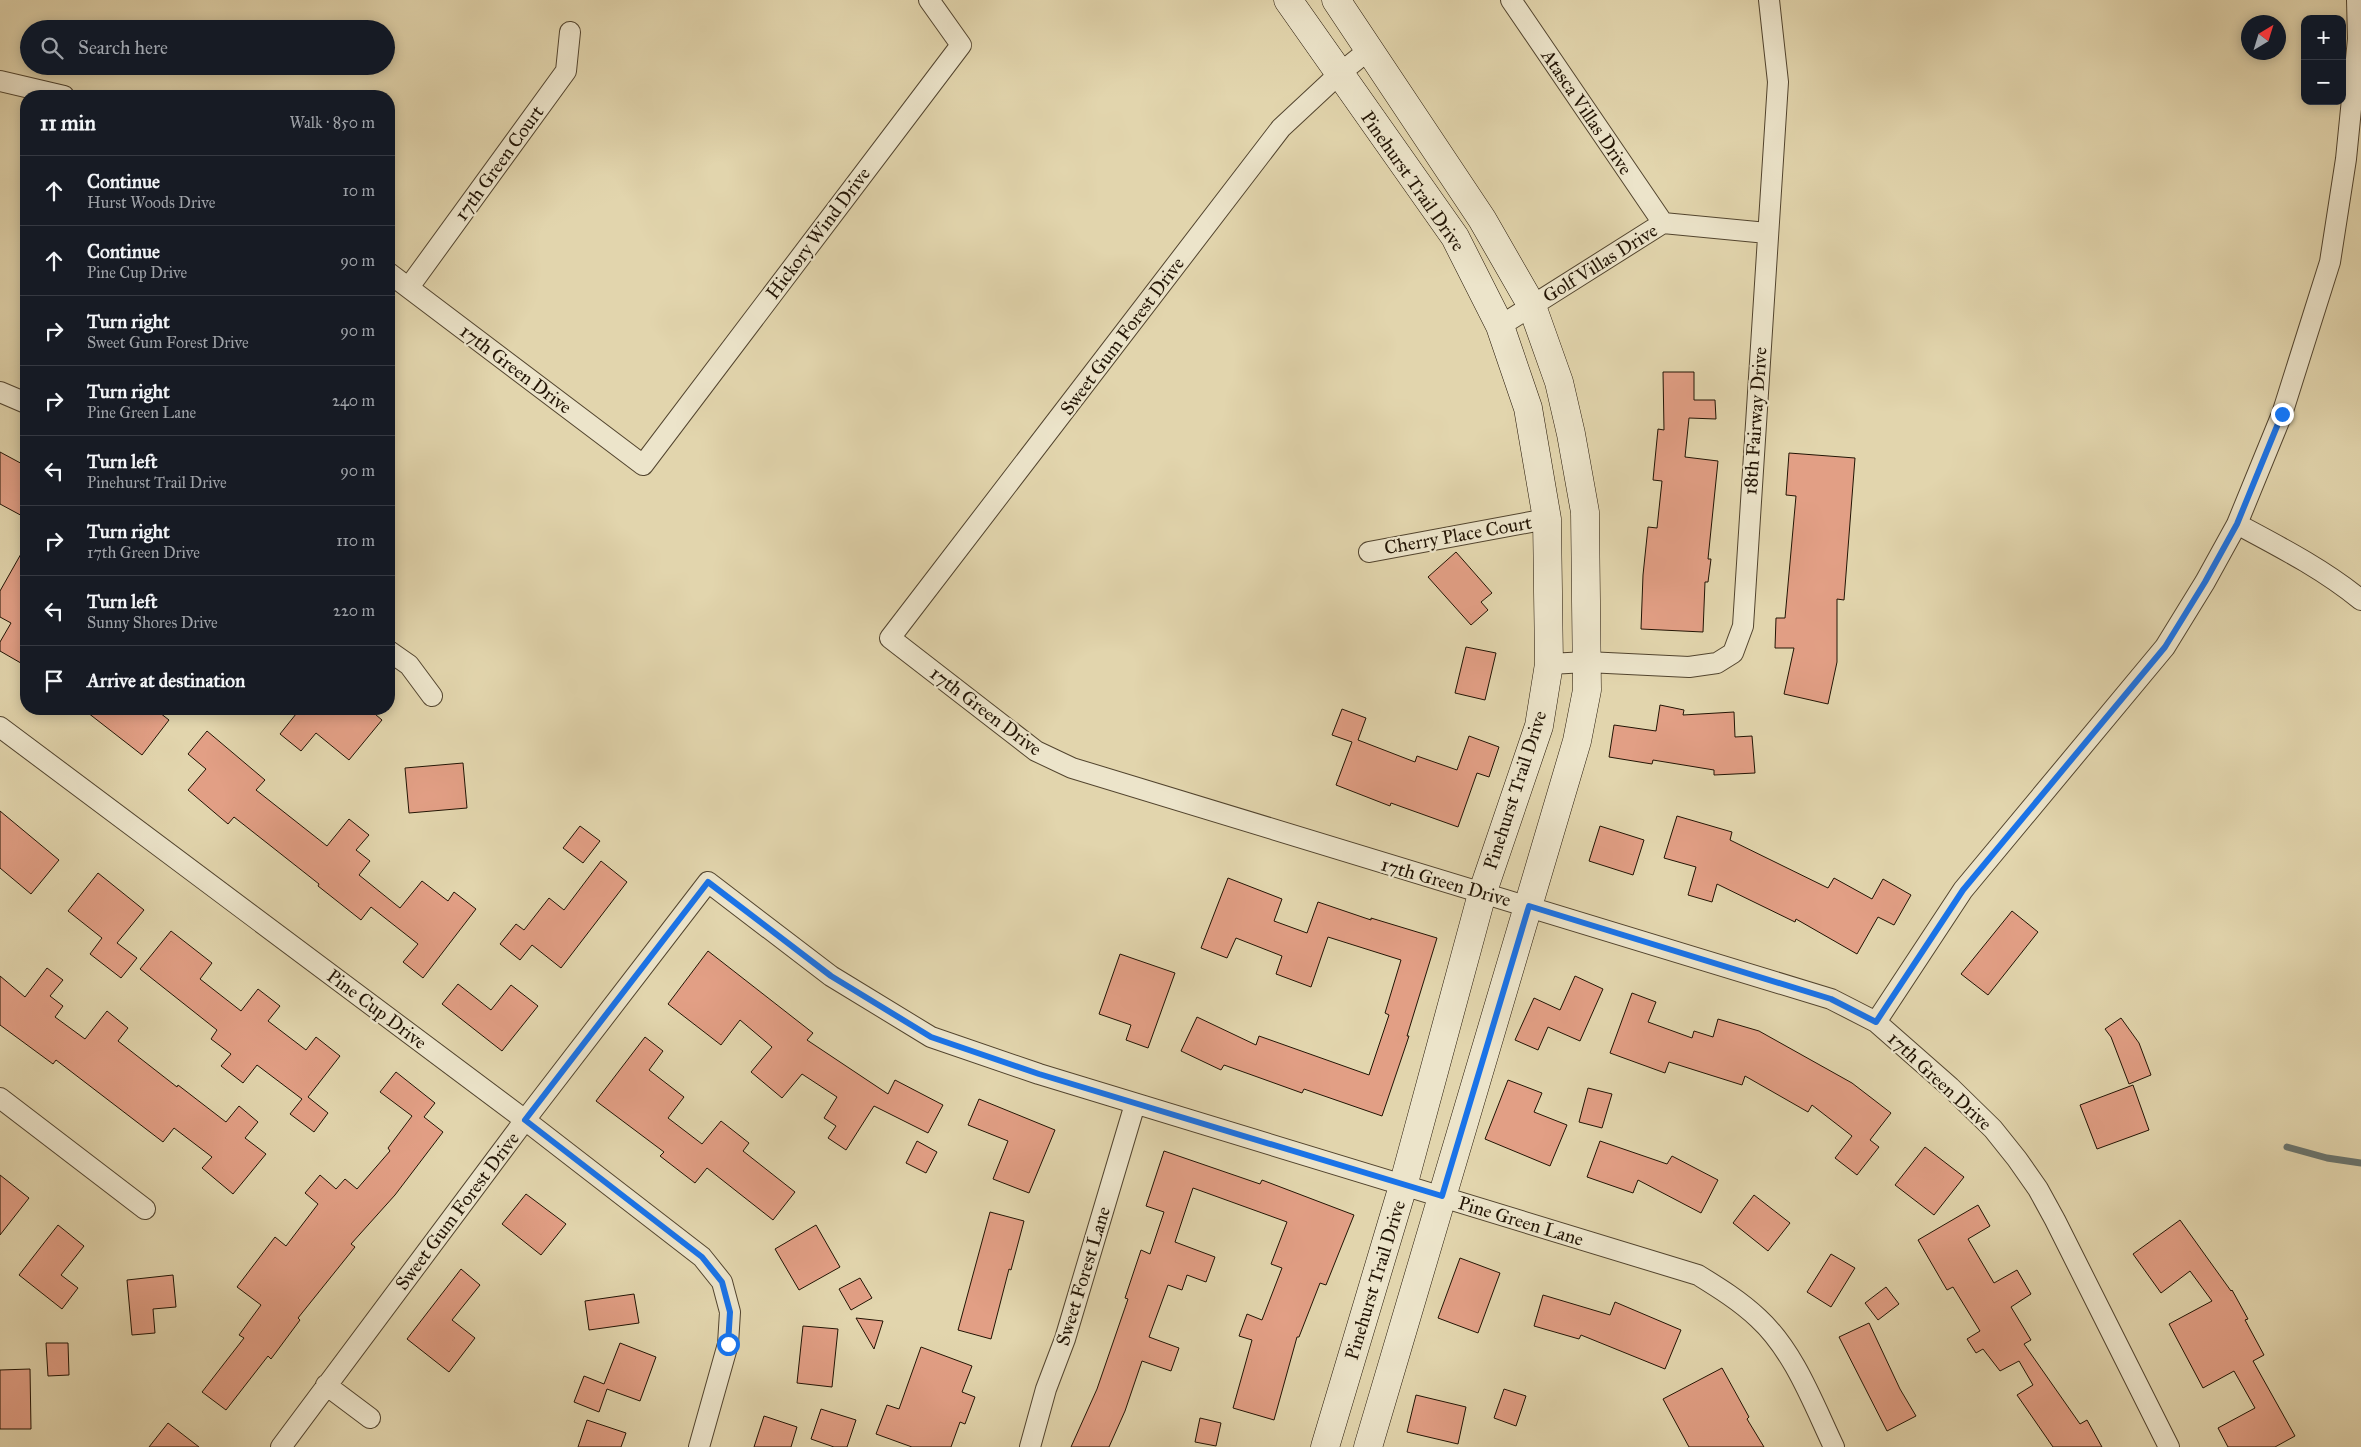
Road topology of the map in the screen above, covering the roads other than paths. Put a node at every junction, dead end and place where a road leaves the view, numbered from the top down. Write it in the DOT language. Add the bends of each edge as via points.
graph roads {
  1 [pos="929,0"];
  2 [pos="1288,0"];
  3 [pos="1336,0"];
  4 [pos="1512,0"];
  5 [pos="1769,0"];
  6 [pos="2357,0"];
  7 [pos="570,32"];
  8 [pos="1370,50"];
  9 [pos="1339,74"];
  10 [pos="0,81"];
  11 [pos="38,90"];
  12 [pos="1663,224"];
  13 [pos="1767,234"];
  14 [pos="395,277"];
  15 [pos="409,287"];
  16 [pos="1532,306"];
  17 [pos="1500,326"];
  18 [pos="0,392"];
  19 [pos="20,400"];
  20 [pos="643,465"];
  21 [pos="1547,519"];
  22 [pos="2237,524"];
  23 [pos="1369,552"];
  24 [pos="2361,600"];
  25 [pos="890,638"];
  26 [pos="395,655"];
  27 [pos="1588,662"];
  28 [pos="1549,664"];
  29 [pos="432,696"];
  30 [pos="0,727"];
  31 [pos="708,882"];
  32 [pos="1482,894"];
  33 [pos="1529,906"];
  34 [pos="1876,1022"];
  35 [pos="0,1098"];
  36 [pos="1135,1104"];
  37 [pos="525,1120"];
  38 [pos="1403,1186"];
  39 [pos="1442,1196"];
  40 [pos="145,1209"];
  41 [pos="326,1385"];
  42 [pos="370,1418"];
  43 [pos="280,1447"];
  44 [pos="698,1447"];
  45 [pos="1030,1447"];
  46 [pos="1325,1447"];
  47 [pos="1368,1447"];
  48 [pos="1834,1447"];
  49 [pos="2168,1447"];
  1 -- 20 [label="street, Hickory Wind Drive" via="961,45"];
  2 -- 9 [label="street, Pinehurst Trail Drive"];
  3 -- 8 [label="street, Pinehurst Trail Drive"];
  4 -- 12 [label="street, Atasca Villas Drive"];
  5 -- 13 [label="street, 18th Fairway Drive" via="1778,82"];
  6 -- 22 [label="street" via="2358,39 2346,159 2330,262 2282,414"];
  7 -- 15 [label="street, 17th Green Court" via="566,71"];
  8 -- 9 [label="street, Sweet Gum Forest Drive"];
  8 -- 16 [label="street, Pinehurst Trail Drive" via="1482,219"];
  9 -- 17 [label="street, Pinehurst Trail Drive" via="1455,237"];
  9 -- 25 [label="street, Sweet Gum Forest Drive" via="1281,128"];
  10 -- 11 [label="street"];
  12 -- 13 [label="street, Golf Villas Drive"];
  12 -- 16 [label="street, Golf Villas Drive"];
  13 -- 27 [label="street, 18th Fairway Drive" via="1742,626 1733,653 1717,663 1689,668"];
  14 -- 15 [label="street, 17th Green Drive"];
  15 -- 20 [label="street, 17th Green Drive"];
  16 -- 17 [label="street, Golf Villas Drive"];
  16 -- 27 [label="street, Pinehurst Trail Drive" via="1559,382 1572,434 1585,512"];
  17 -- 21 [label="street, Pinehurst Trail Drive" via="1528,408"];
  18 -- 19 [label="street"];
  21 -- 23 [label="street, Cherry Place Court"];
  21 -- 28 [label="street, Pinehurst Trail Drive"];
  22 -- 24 [label="street" via="2310,564"];
  22 -- 34 [label="street" via="2165,647 1963,890"];
  25 -- 32 [label="street, 17th Green Drive" via="1036,750 1072,768"];
  26 -- 29 [label="street" via="409,665"];
  27 -- 28 [label="street, 18th Fairway Drive"];
  27 -- 33 [label="street, Pinehurst Trail Drive" via="1587,690 1577,741"];
  28 -- 32 [label="street, Pinehurst Trail Drive" via="1539,726"];
  30 -- 37 [label="street, Pine Cup Drive"];
  31 -- 36 [label="street, Pine Green Lane" via="831,976 931,1037"];
  31 -- 37 [label="street, Sweet Gum Forest Drive"];
  32 -- 33 [label="street, 17th Green Drive"];
  32 -- 38 [label="street, Pinehurst Trail Drive"];
  33 -- 34 [label="street, 17th Green Drive" via="1831,999"];
  33 -- 39 [label="street, Pinehurst Trail Drive"];
  34 -- 49 [label="street, 17th Green Drive" via="1993,1129 2038,1189"];
  35 -- 40 [label="street"];
  36 -- 38 [label="street, Pine Green Lane"];
  36 -- 45 [label="street, Sweet Forest Lane"];
  37 -- 41 [label="street, Sweet Gum Forest Drive"];
  37 -- 44 [label="street, Pine Cup Drive" via="702,1257 722,1282 730,1312 728,1344"];
  38 -- 39 [label="street, Pine Green Lane"];
  38 -- 46 [label="street, Pinehurst Trail Drive"];
  39 -- 47 [label="street, Pinehurst Trail Drive"];
  39 -- 48 [label="street, Pine Green Lane" via="1698,1275 1758,1318 1780,1343"];
  41 -- 42 [label="street"];
  41 -- 43 [label="street, Sweet Gum Forest Drive"];
}
